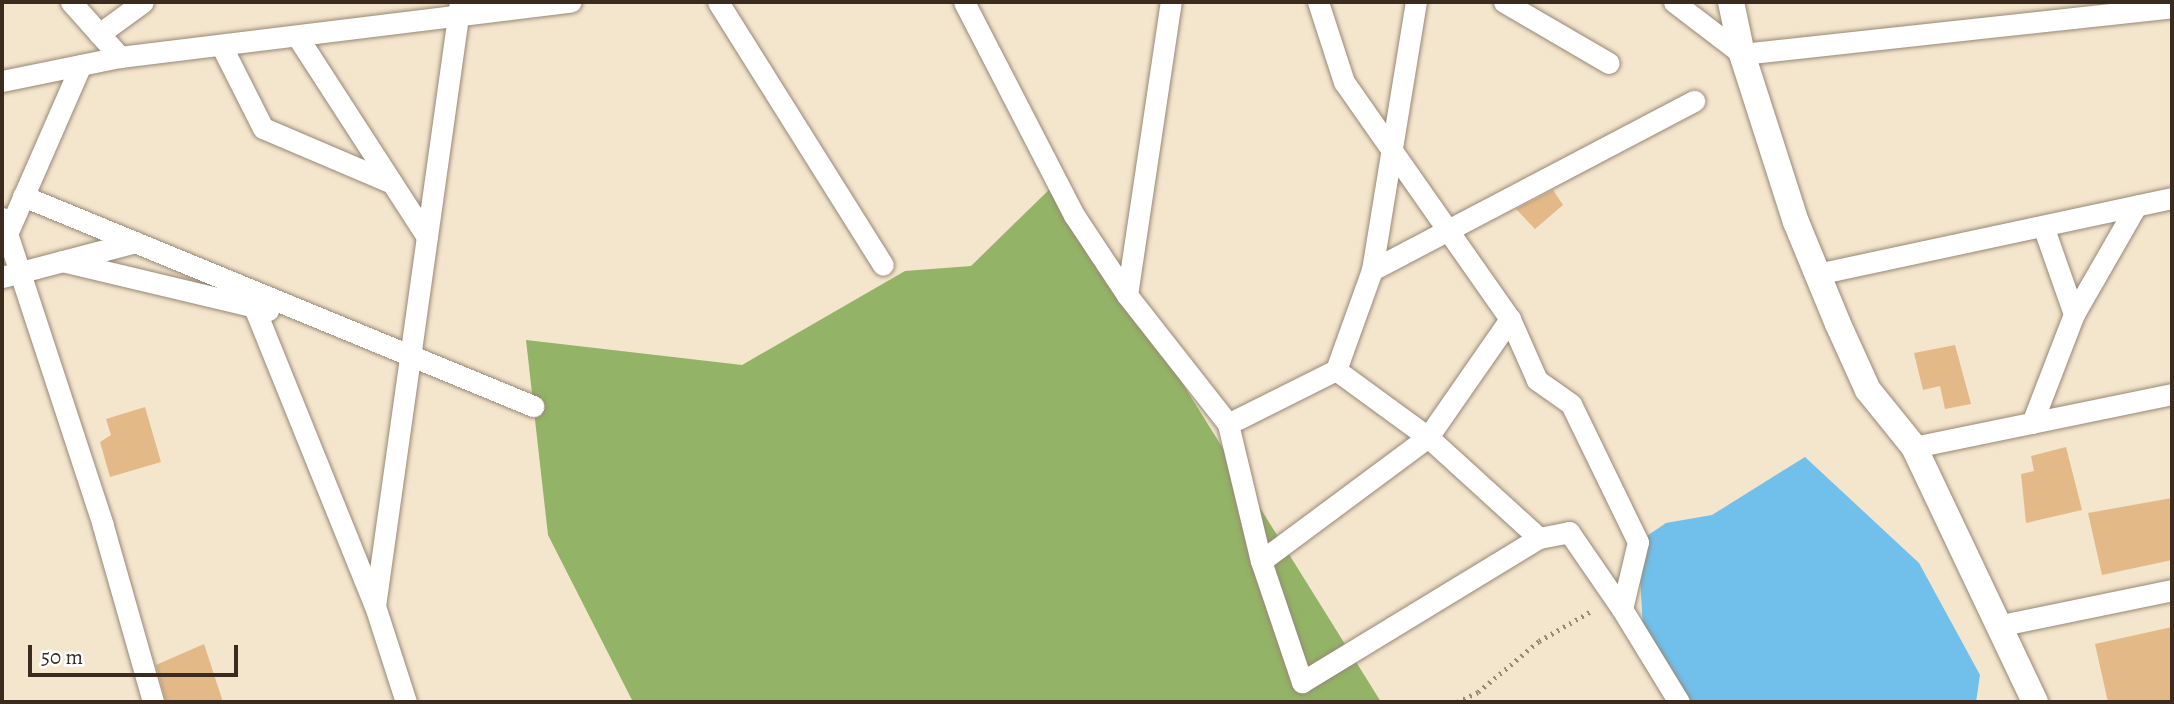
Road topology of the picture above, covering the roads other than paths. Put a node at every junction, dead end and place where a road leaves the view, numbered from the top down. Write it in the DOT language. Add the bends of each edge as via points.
graph roads {
  1 [pos="71,2"];
  2 [pos="143,2"];
  3 [pos="571,2"];
  4 [pos="718,2"];
  5 [pos="964,2"];
  6 [pos="1171,2"];
  7 [pos="1318,2"];
  8 [pos="1416,2"];
  9 [pos="1504,2"];
  10 [pos="1674,2"];
  11 [pos="1731,2"];
  12 [pos="2172,7"];
  13 [pos="458,9"];
  14 [pos="99,34"];
  15 [pos="297,36"];
  16 [pos="221,45"];
  17 [pos="1742,54"];
  18 [pos="120,57"];
  19 [pos="1609,63"];
  20 [pos="80,65"];
  21 [pos="2,81"];
  22 [pos="1695,101"];
  23 [pos="1392,151"];
  24 [pos="392,183"];
  25 [pos="23,196"];
  26 [pos="2172,198"];
  27 [pos="2136,206"];
  28 [pos="4,226"];
  29 [pos="2043,226"];
  30 [pos="1446,232"];
  31 [pos="427,237"];
  32 [pos="135,242"];
  33 [pos="62,261"];
  34 [pos="883,265"];
  35 [pos="1372,270"];
  36 [pos="10,274"];
  37 [pos="1817,274"];
  38 [pos="1127,295"];
  39 [pos="254,307"];
  40 [pos="2074,314"];
  41 [pos="1510,319"];
  42 [pos="350,330"];
  43 [pos="411,355"];
  44 [pos="1336,370"];
  45 [pos="2172,394"];
  46 [pos="533,406"];
  47 [pos="2032,423"];
  48 [pos="1228,424"];
  49 [pos="1428,437"];
  50 [pos="1914,447"];
  51 [pos="1539,538"];
  52 [pos="1261,561"];
  53 [pos="2172,590"];
  54 [pos="375,606"];
  55 [pos="1622,610"];
  56 [pos="2001,625"];
  57 [pos="153,702"];
  58 [pos="406,702"];
  59 [pos="1679,702"];
  60 [pos="2035,702"];
  1 -- 14 [label="street"];
  2 -- 14 [label="street"];
  3 -- 13 [label="street"];
  4 -- 34 [label="street"];
  5 -- 38 [label="street" via="1074,215"];
  6 -- 38 [label="street"];
  7 -- 23 [label="street" via="1344,82"];
  8 -- 23 [label="street"];
  9 -- 19 [label="street"];
  10 -- 17 [label="street"];
  11 -- 17 [label="street"];
  12 -- 17 [label="street"];
  13 -- 15 [label="street"];
  13 -- 31 [label="street"];
  14 -- 18 [label="street"];
  15 -- 16 [label="street"];
  15 -- 24 [label="street"];
  16 -- 18 [label="street"];
  16 -- 24 [label="street" via="263,128"];
  17 -- 37 [label="street"];
  18 -- 20 [label="street"];
  20 -- 21 [label="street"];
  20 -- 25 [label="street"];
  22 -- 30 [label="street"];
  23 -- 30 [label="street"];
  23 -- 35 [label="street"];
  24 -- 31 [label="street"];
  25 -- 28 [label="street"];
  25 -- 32 [label="street"];
  26 -- 27 [label="street"];
  27 -- 29 [label="street"];
  27 -- 40 [label="street"];
  28 -- 36 [label="street"];
  29 -- 37 [label="street"];
  29 -- 40 [label="street"];
  30 -- 35 [label="street"];
  30 -- 41 [label="street"];
  31 -- 43 [label="street"];
  32 -- 33 [label="street"];
  32 -- 42 [label="street"];
  33 -- 36 [label="street"];
  33 -- 39 [label="street"];
  35 -- 44 [label="street"];
  36 -- 57 [label="street" via="103,527"];
  37 -- 50 [label="street" via="1868,390"];
  38 -- 48 [label="street"];
  39 -- 42 [label="street"];
  39 -- 54 [label="street"];
  40 -- 47 [label="street"];
  41 -- 49 [label="street"];
  41 -- 55 [label="street" via="1537,380 1571,404 1638,542"];
  42 -- 43 [label="street"];
  43 -- 46 [label="street"];
  43 -- 54 [label="street"];
  44 -- 48 [label="street"];
  44 -- 49 [label="street"];
  45 -- 47 [label="street"];
  47 -- 50 [label="street"];
  48 -- 52 [label="street"];
  49 -- 51 [label="street"];
  49 -- 52 [label="street"];
  50 -- 56 [label="street"];
  51 -- 52 [label="street" via="1302,682"];
  51 -- 55 [label="street" via="1569,532"];
  53 -- 56 [label="street"];
  54 -- 58 [label="street"];
  55 -- 59 [label="street"];
  56 -- 60 [label="street"];
}
